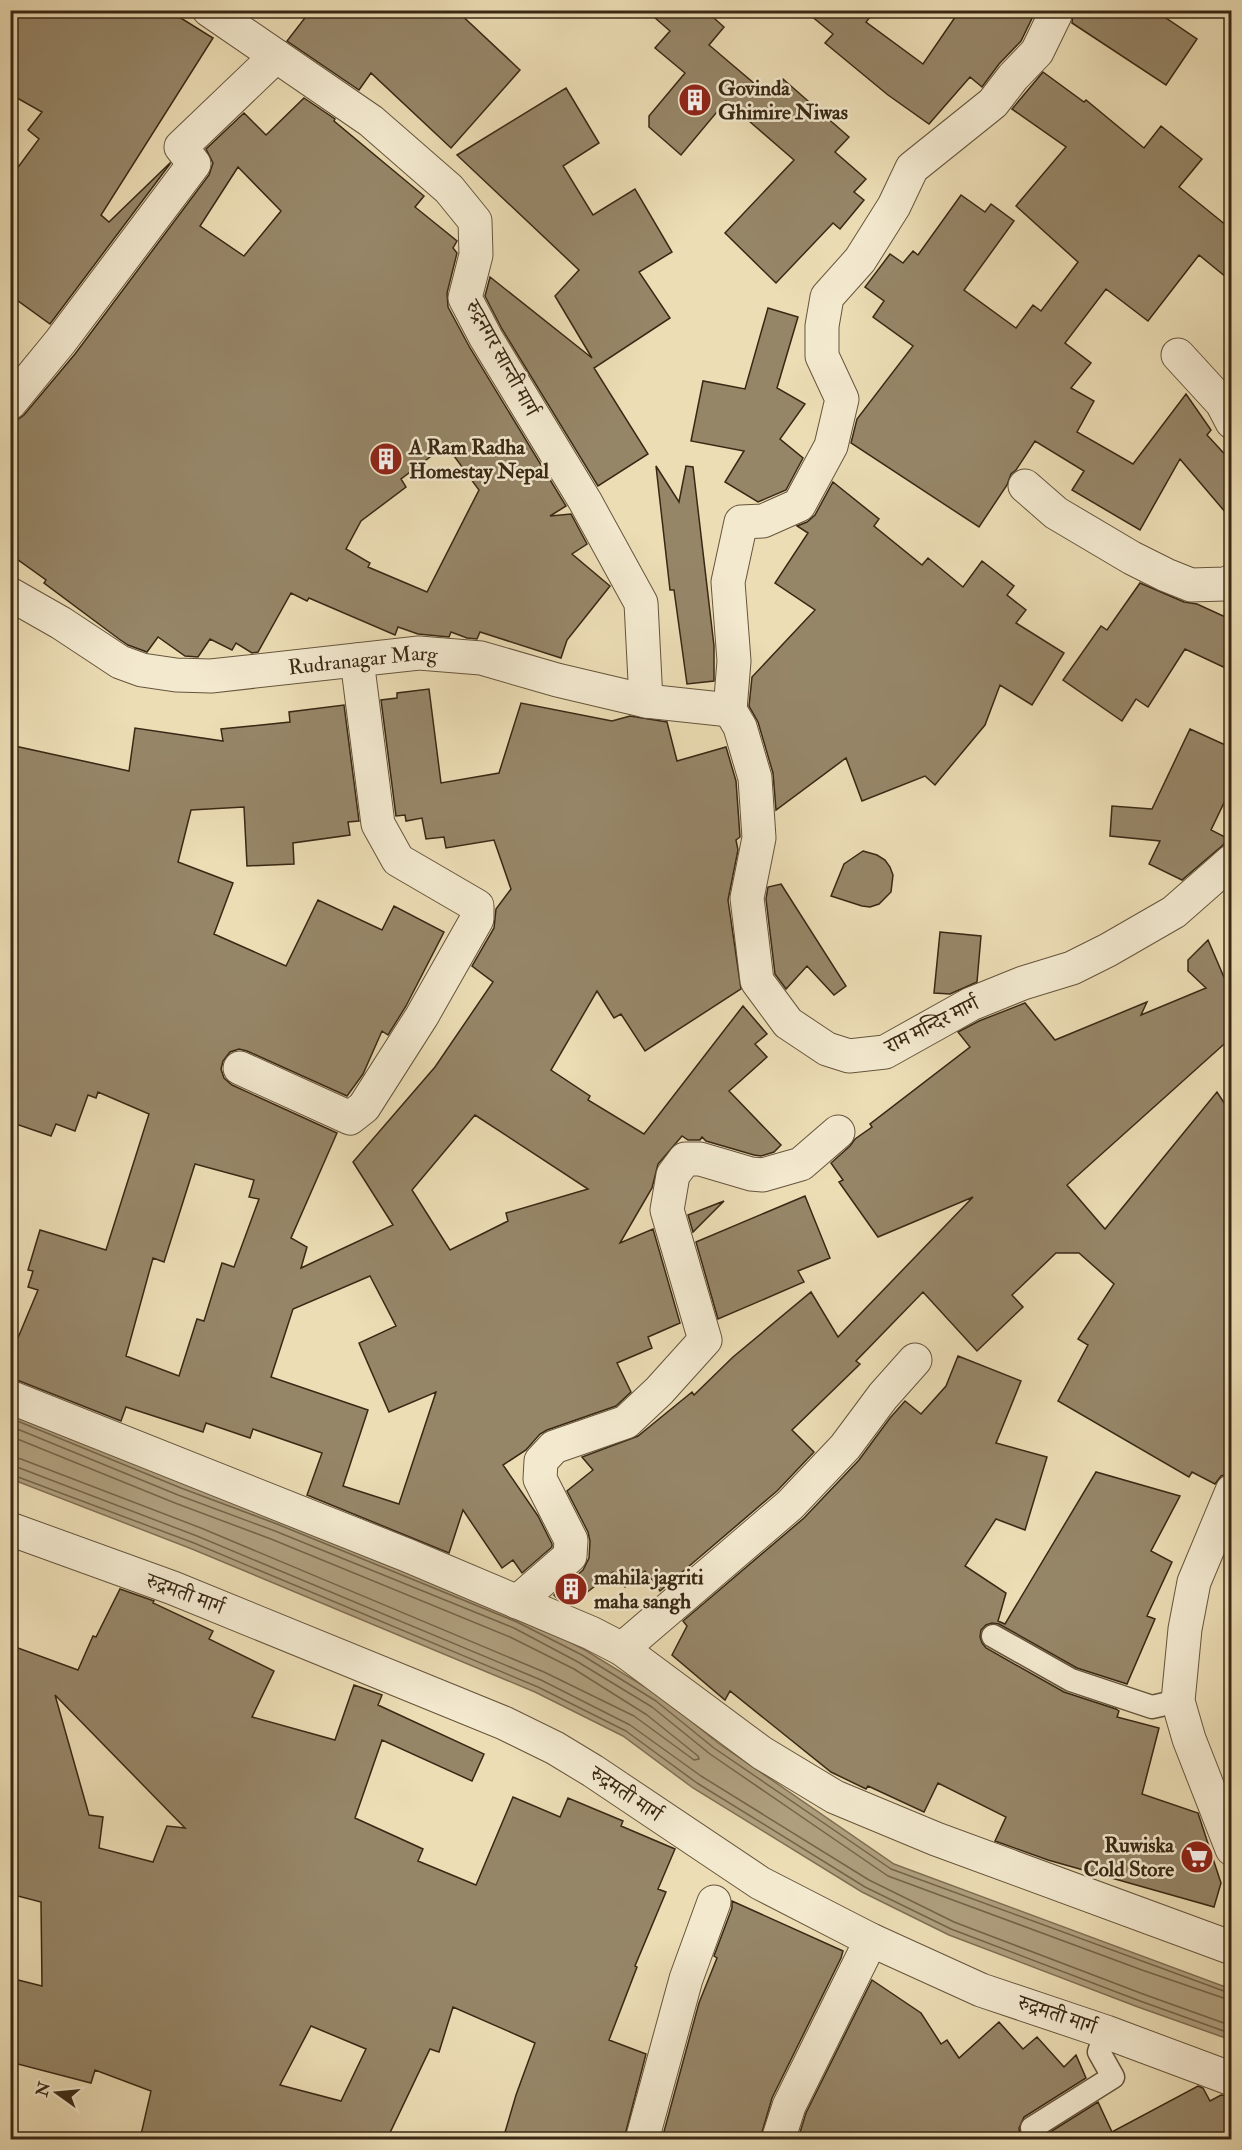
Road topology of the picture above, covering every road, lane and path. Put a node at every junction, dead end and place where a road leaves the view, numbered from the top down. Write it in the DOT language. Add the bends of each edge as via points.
graph roads {
  1 [pos="209,10"];
  2 [pos="1056,12"];
  3 [pos="276,56"];
  4 [pos="1178,355"];
  5 [pos="10,403"];
  6 [pos="1232,422"];
  7 [pos="1024,486"];
  8 [pos="1232,581"];
  9 [pos="10,594"];
  10 [pos="357,660"];
  11 [pos="646,701"];
  12 [pos="730,710"];
  13 [pos="1232,861"];
  14 [pos="240,1068"];
  15 [pos="838,1132"];
  16 [pos="915,1360"];
  17 [pos="10,1397"];
  18 [pos="1232,1491"];
  19 [pos="10,1529"];
  20 [pos="517,1602"];
  21 [pos="993,1636"];
  22 [pos="622,1649"];
  23 [pos="1179,1701"];
  24 [pos="1232,1849"];
  25 [pos="714,1902"];
  26 [pos="871,1940"];
  27 [pos="1232,1947"];
  28 [pos="1106,2032"];
  29 [pos="1232,2079"];
  30 [pos="1032,2128"];
  31 [pos="642,2139"];
  32 [pos="778,2139"];
  1 -- 3 [label="street, रुद्रनगर सान्ती मार्ग"];
  2 -- 12 [label="street" via="1037,52 993,103 912,168 894,206 860,260 827,297 822,356 842,399 831,446 799,505 763,521 741,522 728,582 734,661"];
  3 -- 5 [label="street" via="181,147 195,164"];
  3 -- 11 [label="street, रुद्रनगर सान्ती मार्ग" via="371,121 449,189 475,221 476,255 465,298 641,603"];
  4 -- 6 [label="street" via="1222,403"];
  7 -- 8 [label="street" via="1056,513 1166,575 1191,585"];
  9 -- 10 [label="street, Rudranagar Marg" via="120,662 142,670 211,676"];
  10 -- 11 [label="street, Rudranagar Marg" via="419,653 481,658"];
  10 -- 14 [label="street" via="378,824 398,860 477,906 477,919 376,1089 364,1107 350,1118"];
  11 -- 12 [label="street, Rudranagar Marg"];
  12 -- 13 [label="street, राम मन्दिर मार्ग" via="740,727 755,778 759,838 747,898 757,981 788,1023 827,1049 849,1056 885,1052 971,1004 1072,968 1108,950 1174,912"];
  15 -- 20 [label="street" via="801,1164 763,1175 686,1159 673,1175 667,1210 705,1340 626,1422 554,1447 541,1461 540,1479 571,1540 570,1556"];
  16 -- 22 [label="street" via="845,1447 789,1505"];
  17 -- 20 [label="street"];
  18 -- 23 [label="street" via="1194,1582 1185,1629"];
  19 -- 26 [label="street, रुद्रमती मार्ग" via="173,1588 504,1723 593,1771 760,1883"];
  20 -- 22 [label="street"];
  21 -- 23 [label="lane" via="1071,1680 1152,1707"];
  22 -- 27 [label="street" via="762,1754 835,1797 936,1839"];
  23 -- 24 [label="street" via="1189,1738"];
  25 -- 31 [label="street" via="686,1979"];
  26 -- 28 [label="street, रुद्रमती मार्ग" via="981,1990"];
  26 -- 32 [label="street" via="789,2106"];
  28 -- 29 [label="street, रुद्रमती मार्ग"];
  28 -- 30 [label="lane" via="1099,2052 1113,2077"];
}
